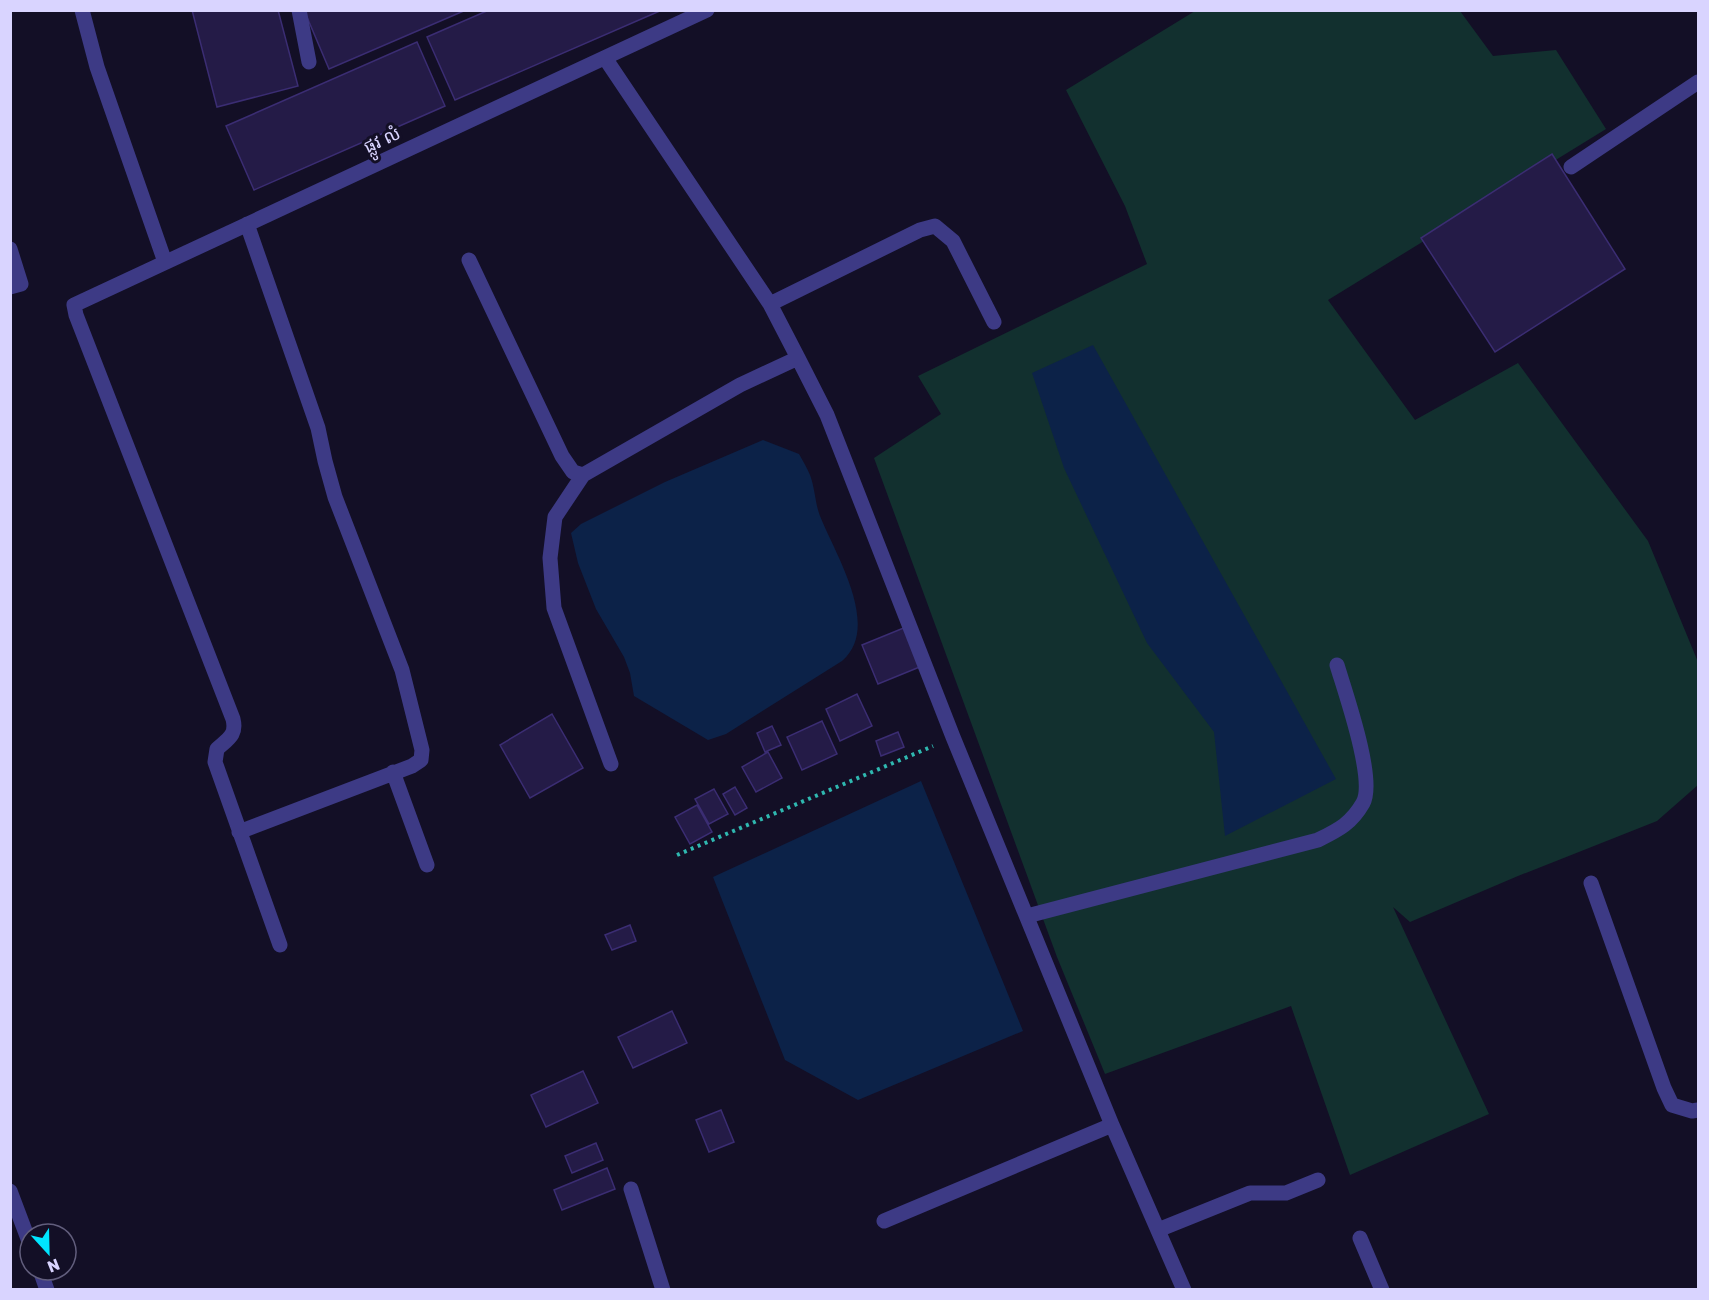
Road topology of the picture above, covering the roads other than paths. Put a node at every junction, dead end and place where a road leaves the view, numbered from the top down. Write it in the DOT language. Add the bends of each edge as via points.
graph roads {
  1 [pos="82,10"];
  2 [pos="299,10"];
  3 [pos="707,10"];
  4 [pos="605,58"];
  5 [pos="309,62"];
  6 [pos="1698,82"];
  7 [pos="1570,167"];
  8 [pos="247,224"];
  9 [pos="10,249"];
  10 [pos="469,260"];
  11 [pos="165,262"];
  12 [pos="10,287"];
  13 [pos="770,304"];
  14 [pos="994,322"];
  15 [pos="798,358"];
  16 [pos="584,475"];
  17 [pos="1337,665"];
  18 [pos="610,764"];
  19 [pos="393,772"];
  20 [pos="239,832"];
  21 [pos="427,865"];
  22 [pos="1591,883"];
  23 [pos="1027,916"];
  24 [pos="280,945"];
  25 [pos="1698,1110"];
  26 [pos="1112,1125"];
  27 [pos="1318,1180"];
  28 [pos="631,1189"];
  29 [pos="12,1200"];
  30 [pos="884,1221"];
  31 [pos="21,1222"];
  32 [pos="1158,1230"];
  33 [pos="1360,1238"];
  34 [pos="663,1290"];
  35 [pos="1184,1290"];
  36 [pos="1382,1290"];
  1 -- 11 [label="street" via="97,67"];
  2 -- 5 [label="street"];
  3 -- 4 [label="street, ផ្លូវ លំ"];
  4 -- 8 [label="street, ផ្លូវ លំ"];
  4 -- 13 [label="street"];
  6 -- 7 [label="street"];
  8 -- 11 [label="street, ផ្លូវ លំ"];
  8 -- 19 [label="street" via="318,428 335,497 402,670 422,750 421,760"];
  9 -- 12 [label="street" via="21,284"];
  10 -- 16 [label="street" via="562,456 573,472"];
  11 -- 20 [label="street, ផ្លូវ លំ" via="74,305 75,315 233,719 233,736 217,749 215,762"];
  13 -- 14 [label="street" via="935,226 952,241"];
  13 -- 15 [label="street"];
  15 -- 16 [label="street" via="740,385"];
  15 -- 23 [label="street" via="827,415"];
  16 -- 18 [label="street" via="555,517 550,558 554,608"];
  17 -- 23 [label="street" via="1366,770 1365,801 1346,826 1318,840"];
  19 -- 20 [label="street"];
  19 -- 21 [label="street"];
  20 -- 24 [label="street"];
  22 -- 25 [label="street" via="1672,1105"];
  23 -- 26 [label="street"];
  26 -- 30 [label="street"];
  26 -- 32 [label="street"];
  27 -- 32 [label="street" via="1286,1193 1251,1193"];
  28 -- 34 [label="street"];
  29 -- 31 [label="street"];
  32 -- 35 [label="street"];
  33 -- 36 [label="street"];
}
